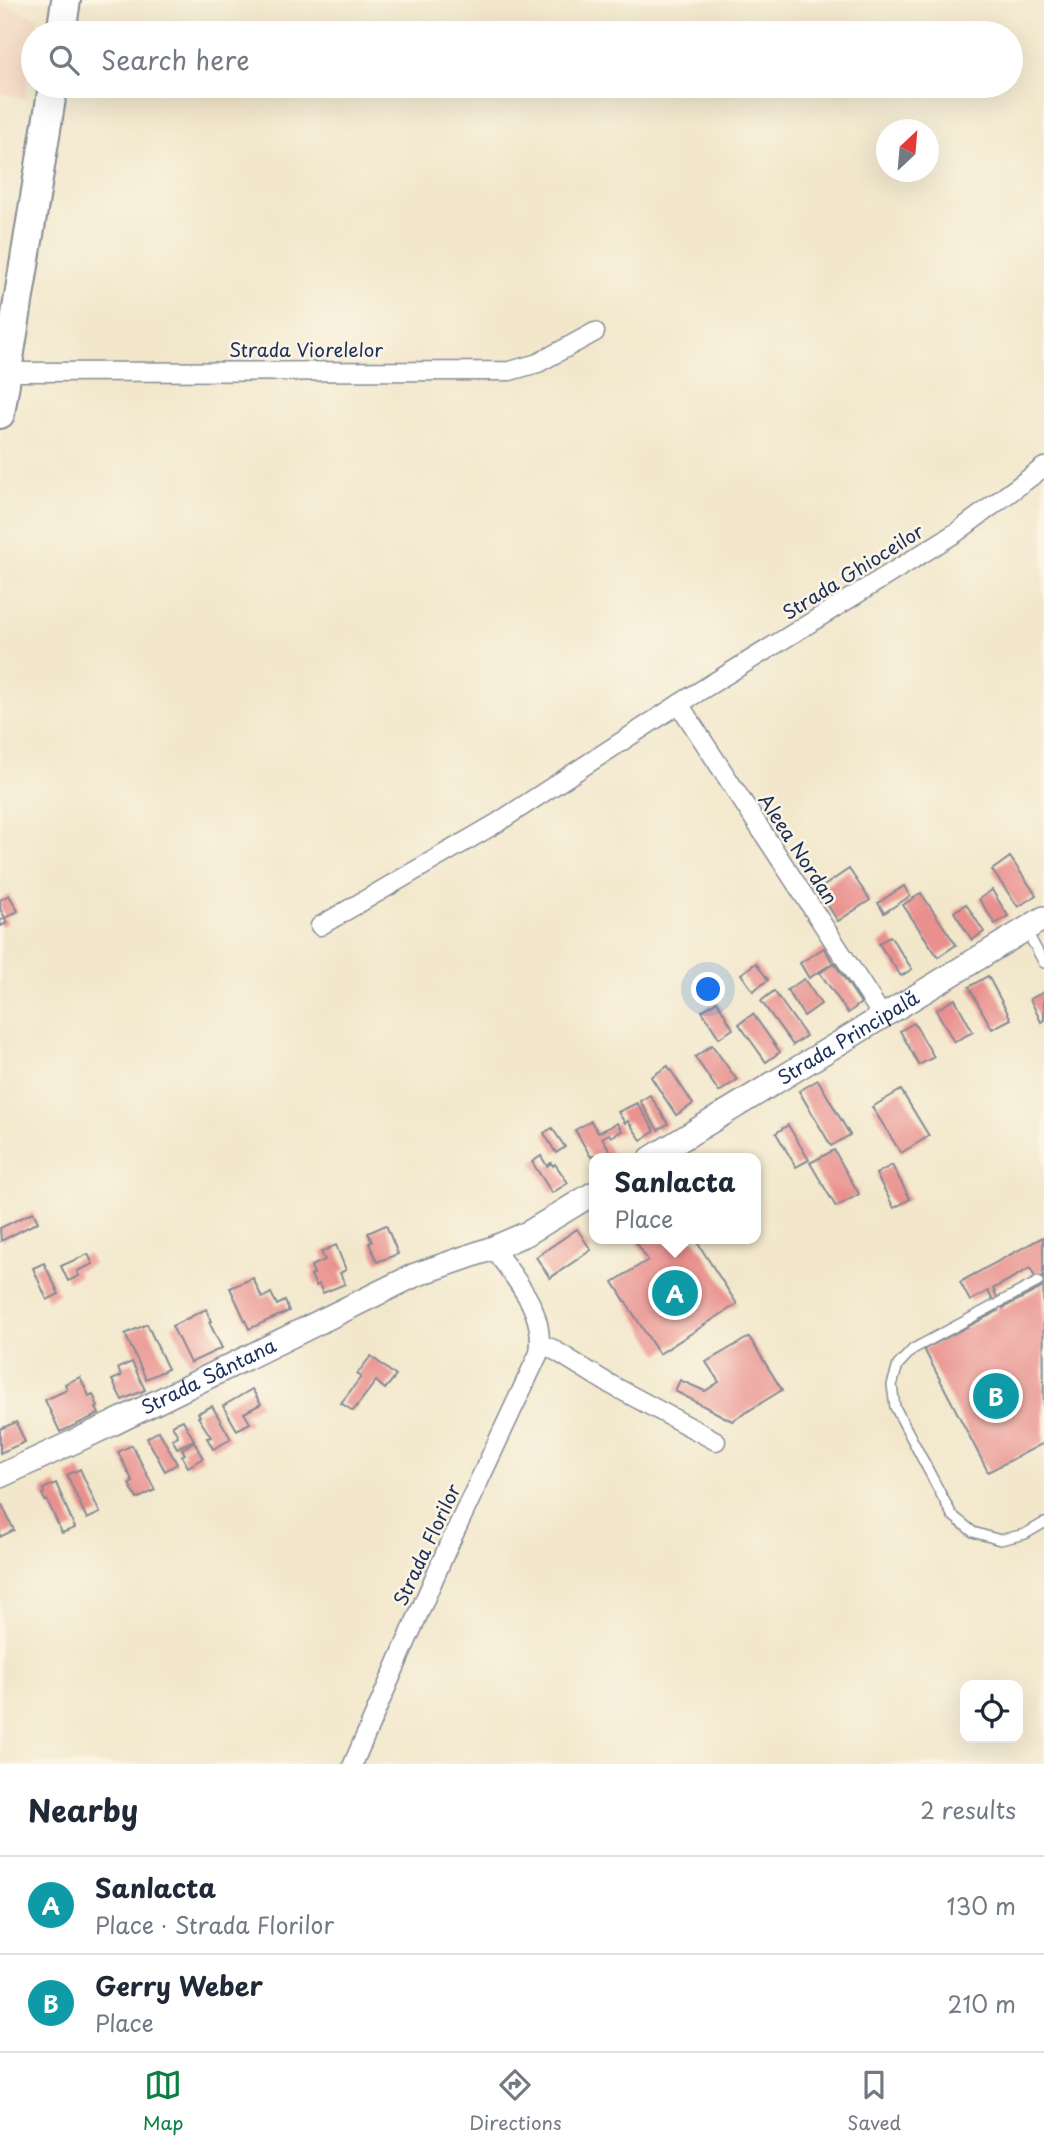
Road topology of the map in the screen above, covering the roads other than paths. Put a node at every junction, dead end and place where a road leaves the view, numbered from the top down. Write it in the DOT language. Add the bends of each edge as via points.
graph roads {
  1 [pos="66,0"];
  2 [pos="63,21"];
  3 [pos="51,98"];
  4 [pos="595,332"];
  5 [pos="5,376"];
  6 [pos="0,414"];
  7 [pos="1044,467"];
  8 [pos="679,704"];
  9 [pos="1035,923"];
  10 [pos="320,926"];
  11 [pos="1044,963"];
  12 [pos="883,1017"];
  13 [pos="659,1153"];
  14 [pos="589,1196"];
  15 [pos="492,1248"];
  16 [pos="1038,1282"];
  17 [pos="540,1344"];
  18 [pos="716,1441"];
  19 [pos="0,1476"];
  20 [pos="1044,1523"];
  21 [pos="353,1764"];
  1 -- 2 [label="main road"];
  3 -- 5 [label="main road"];
  4 -- 5 [label="street, Strada Viorelelor" via="538,363 510,371"];
  5 -- 6 [label="main road"];
  7 -- 8 [label="street, Strada Ghioceilor" via="957,532"];
  8 -- 10 [label="street" via="497,823"];
  8 -- 12 [label="street, Aleea Nordan"];
  9 -- 11 [label="lane"];
  9 -- 12 [label="street, Strada Principală"];
  12 -- 13 [label="street, Strada Principală"];
  14 -- 15 [label="street" via="528,1233"];
  15 -- 17 [label="street, Strada Florilor" via="527,1294 540,1326"];
  15 -- 19 [label="street, Strada Sântana" via="415,1275"];
  16 -- 20 [label="lane" via="913,1349 898,1365 892,1385 895,1407 951,1515 973,1532 1000,1540"];
  17 -- 18 [label="street"];
  17 -- 21 [label="street, Strada Florilor"];
}
